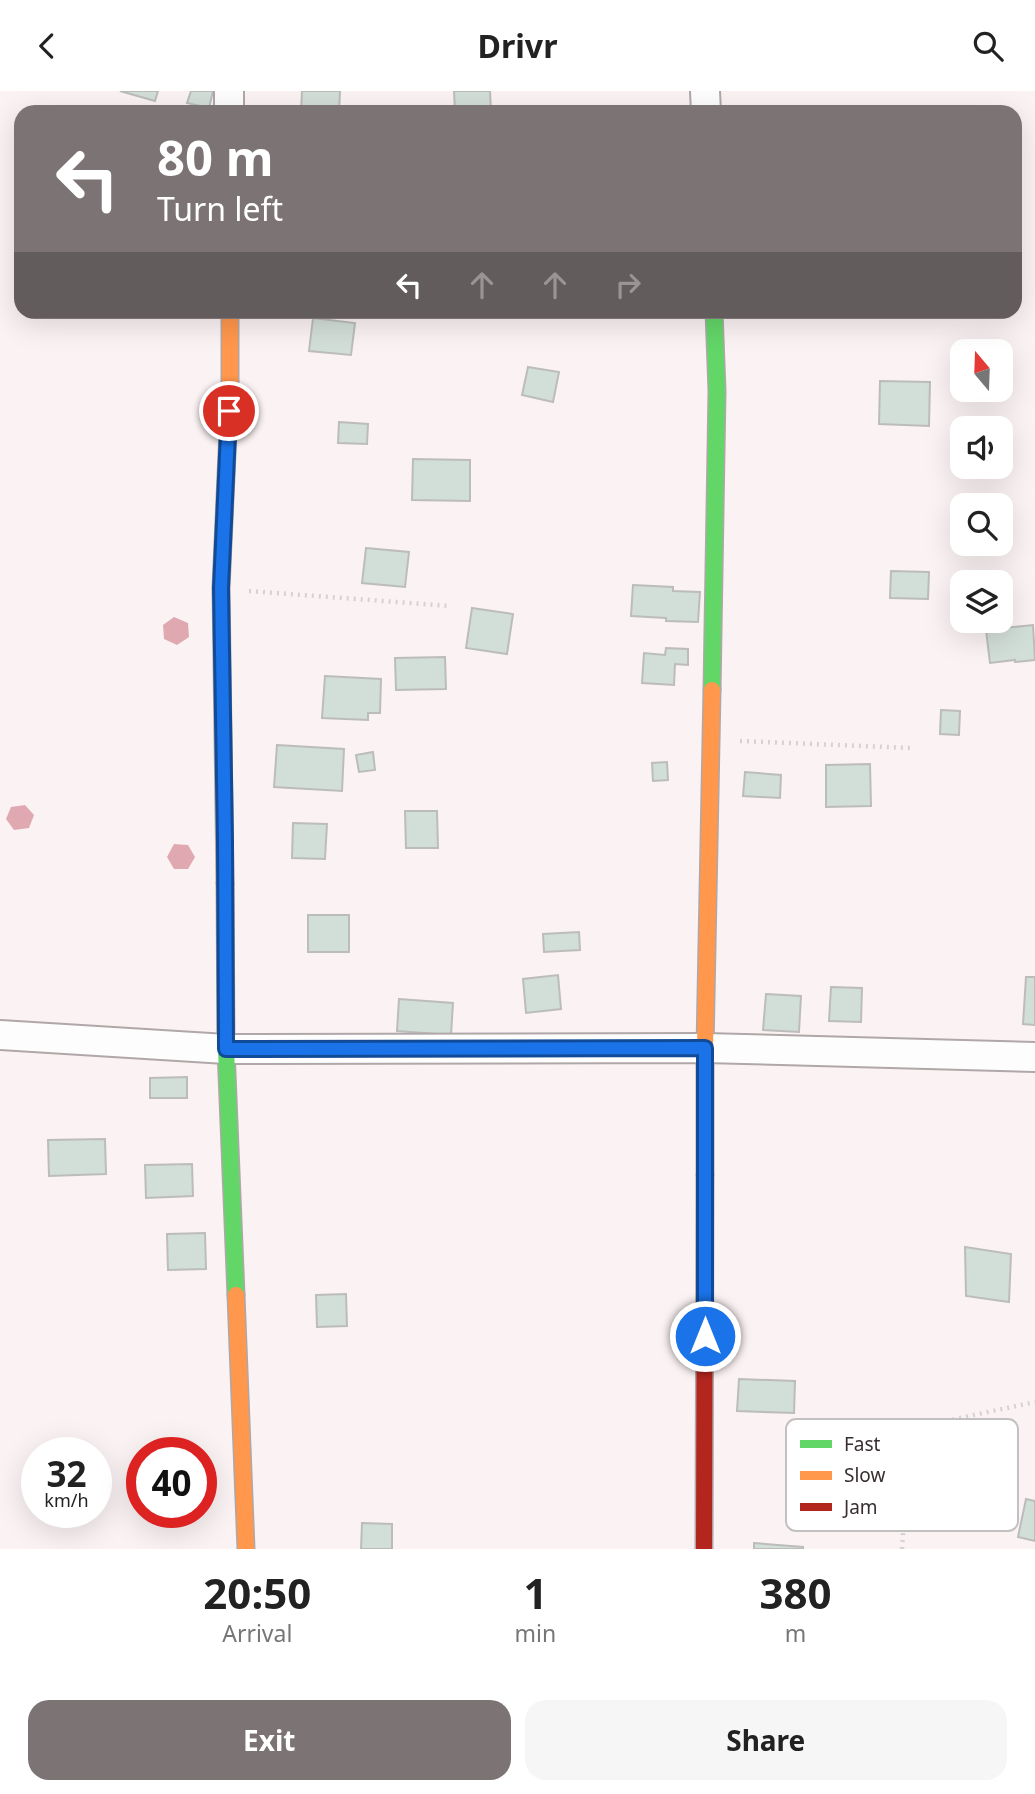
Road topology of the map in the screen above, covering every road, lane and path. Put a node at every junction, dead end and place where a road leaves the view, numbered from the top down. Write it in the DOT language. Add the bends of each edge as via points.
graph roads {
  1 [pos="230,319"];
  2 [pos="714,319"];
  3 [pos="221,588"];
  4 [pos="450,606"];
  5 [pos="711,740"];
  6 [pos="911,748"];
  7 [pos="0,1035"];
  8 [pos="705,1048"];
  9 [pos="226,1049"];
  10 [pos="1035,1057"];
  11 [pos="1035,1402"];
  12 [pos="955,1419"];
  13 [pos="903,1531"];
  14 [pos="246,1549"];
  15 [pos="704,1549"];
  16 [pos="902,1549"];
  1 -- 3 [label="street"];
  2 -- 5 [label="street"];
  3 -- 4 [label="path"];
  3 -- 9 [label="street"];
  5 -- 6 [label="path"];
  5 -- 8 [label="street"];
  7 -- 9 [label="street"];
  8 -- 9 [label="street"];
  8 -- 10 [label="street"];
  8 -- 15 [label="street"];
  9 -- 14 [label="street"];
  11 -- 12 [label="path"];
  13 -- 16 [label="path"];
}
